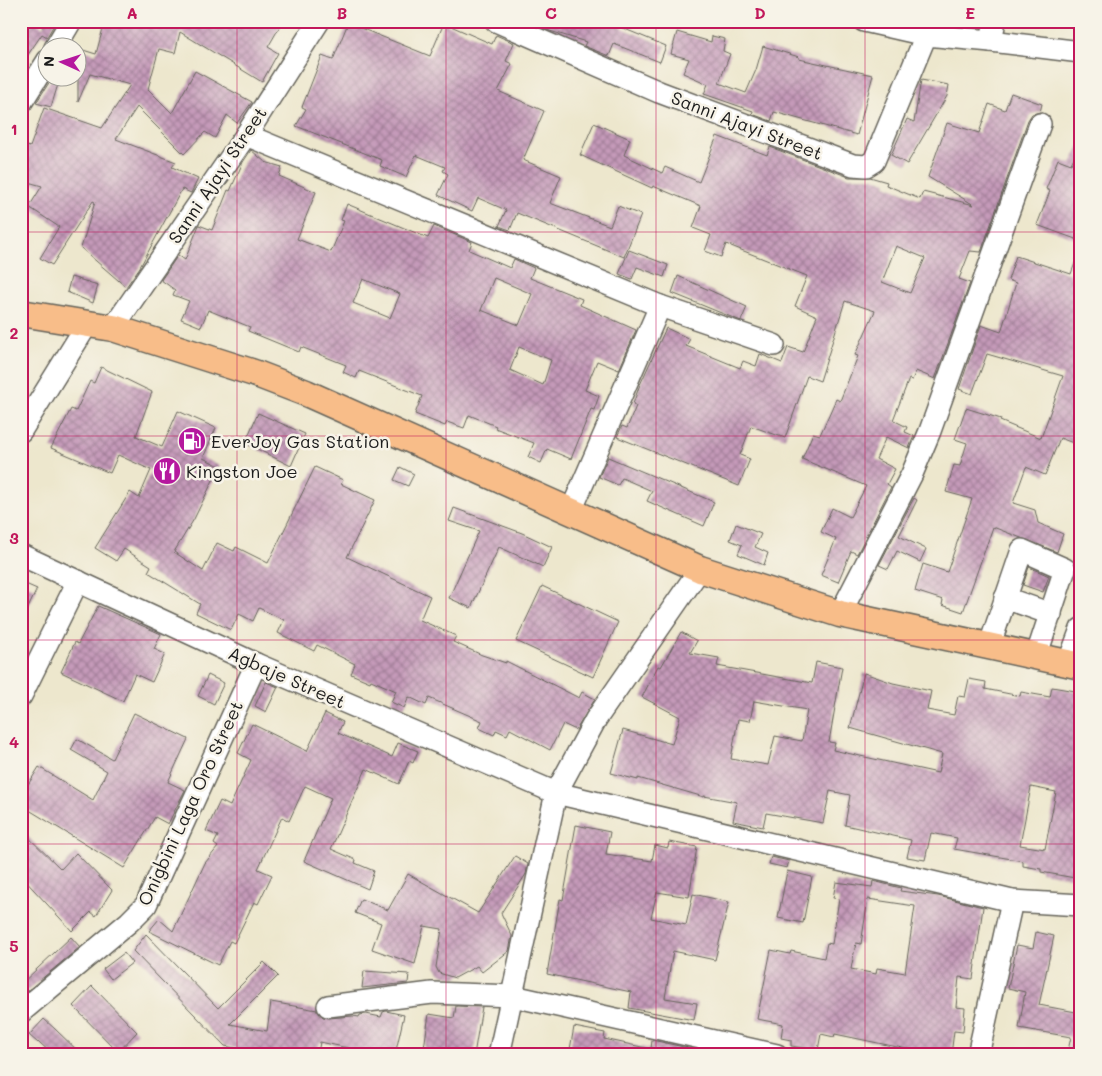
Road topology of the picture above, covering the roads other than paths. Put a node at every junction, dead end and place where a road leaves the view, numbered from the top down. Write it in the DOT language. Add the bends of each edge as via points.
graph roads {
  1 [pos="71,21"];
  2 [pos="319,21"];
  3 [pos="496,21"];
  4 [pos="864,21"];
  5 [pos="993,31"];
  6 [pos="926,35"];
  7 [pos="61,38"];
  8 [pos="1081,52"];
  9 [pos="38,76"];
  10 [pos="21,103"];
  11 [pos="1040,124"];
  12 [pos="246,135"];
  13 [pos="660,306"];
  14 [pos="21,314"];
  15 [pos="88,322"];
  16 [pos="113,328"];
  17 [pos="774,345"];
  18 [pos="21,431"];
  19 [pos="571,511"];
  20 [pos="21,555"];
  21 [pos="700,569"];
  22 [pos="78,581"];
  23 [pos="1005,598"];
  24 [pos="840,614"];
  25 [pos="1051,614"];
  26 [pos="1081,629"];
  27 [pos="990,647"];
  28 [pos="1036,657"];
  29 [pos="256,664"];
  30 [pos="1074,665"];
  31 [pos="21,696"];
  32 [pos="556,793"];
  33 [pos="1012,901"];
  34 [pos="1081,904"];
  35 [pos="513,996"];
  36 [pos="328,1006"];
  37 [pos="21,1012"];
  38 [pos="498,1055"];
  39 [pos="777,1055"];
  40 [pos="978,1055"];
  1 -- 7 [label="street"];
  2 -- 12 [label="street, Sanni Ajayi Street"];
  3 -- 6 [label="street, Sanni Ajayi Street" via="660,92 853,165 866,166 874,160"];
  4 -- 6 [label="street"];
  5 -- 6 [label="street"];
  5 -- 8 [label="street"];
  9 -- 10 [label="street"];
  11 -- 24 [label="street" via="930,431 912,474"];
  12 -- 13 [label="street"];
  12 -- 16 [label="street, Sanni Ajayi Street"];
  13 -- 17 [label="street"];
  13 -- 19 [label="street"];
  14 -- 15 [label="main road"];
  15 -- 16 [label="main road"];
  15 -- 18 [label="street"];
  16 -- 19 [label="main road" via="306,393"];
  19 -- 21 [label="main road"];
  20 -- 22 [label="street, Agbaje Street"];
  21 -- 24 [label="main road"];
  21 -- 32 [label="street" via="596,719"];
  22 -- 29 [label="street, Agbaje Street"];
  22 -- 31 [label="street"];
  23 -- 25 [label="street"];
  23 -- 25 [label="street" via="1022,550 1064,568"];
  23 -- 27 [label="street"];
  24 -- 27 [label="main road"];
  25 -- 28 [label="street"];
  26 -- 30 [label="street"];
  27 -- 28 [label="main road"];
  28 -- 30 [label="main road"];
  29 -- 32 [label="street, Agbaje Street"];
  29 -- 37 [label="street, Onigbini Laga Oro Street" via="146,905"];
  32 -- 33 [label="street, Agbaje Street"];
  32 -- 35 [label="street"];
  33 -- 34 [label="street, Agbaje Street"];
  33 -- 40 [label="street"];
  35 -- 36 [label="street" via="432,992"];
  35 -- 38 [label="street"];
  35 -- 39 [label="street"];
}
